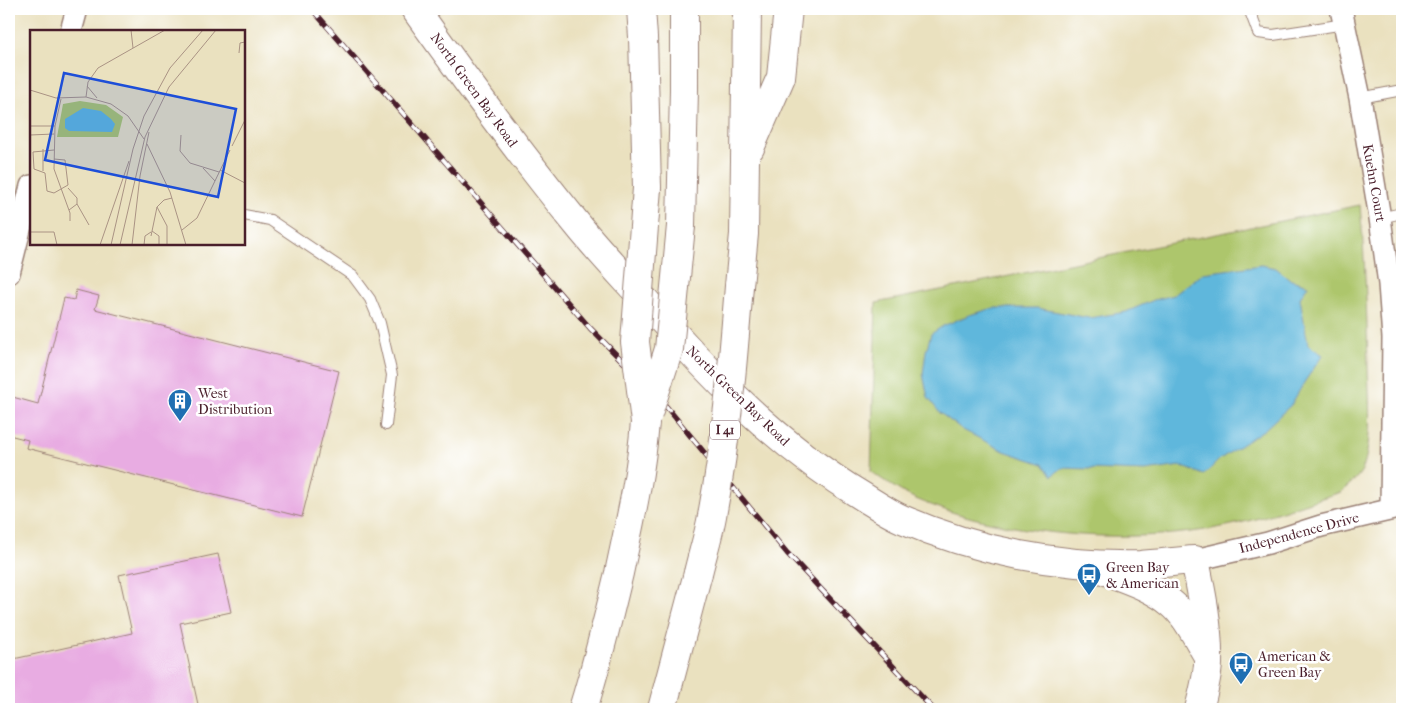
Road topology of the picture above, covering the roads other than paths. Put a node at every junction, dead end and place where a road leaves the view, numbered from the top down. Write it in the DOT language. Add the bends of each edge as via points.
graph roads {
  1 [pos="77,9"];
  2 [pos="415,9"];
  3 [pos="641,9"];
  4 [pos="684,9"];
  5 [pos="747,9"];
  6 [pos="788,9"];
  7 [pos="1249,9"];
  8 [pos="1343,16"];
  9 [pos="71,30"];
  10 [pos="1402,90"];
  11 [pos="1360,98"];
  12 [pos="746,158"];
  13 [pos="25,199"];
  14 [pos="1402,213"];
  15 [pos="245,215"];
  16 [pos="1380,218"];
  17 [pos="9,273"];
  18 [pos="1396,283"];
  19 [pos="645,422"];
  20 [pos="386,425"];
  21 [pos="1397,508"];
  22 [pos="1195,560"];
  23 [pos="1085,563"];
  24 [pos="1208,657"];
  25 [pos="583,709"];
  26 [pos="662,709"];
  27 [pos="1199,709"];
  1 -- 9 [label="street"];
  2 -- 23 [label="main road, North Green Bay Road" via="518,150 579,226 699,361 786,444 899,518 944,536 1035,558"];
  3 -- 19 [label="main road, bridge" via="647,188 635,342"];
  4 -- 19 [label="main road, bridge" via="681,226 669,349"];
  5 -- 12 [label="main road, I 41"];
  6 -- 12 [label="main road" via="782,77"];
  7 -- 8 [label="lane" via="1258,33 1273,35"];
  8 -- 11 [label="street, Kuehn Court"];
  10 -- 11 [label="lane"];
  11 -- 16 [label="street, Kuehn Court"];
  12 -- 26 [label="main road, I 41, bridge" via="744,234 723,447 713,512"];
  13 -- 17 [label="street"];
  14 -- 16 [label="lane"];
  15 -- 20 [label="lane" via="270,220 354,276 370,299 380,324 392,375"];
  16 -- 18 [label="street, Kuehn Court"];
  18 -- 21 [label="street, Kuehn Court" via="1393,338"];
  19 -- 25 [label="main road" via="635,505 600,654"];
  21 -- 22 [label="street, Independence Drive"];
  22 -- 23 [label="main road, North Green Bay Road" via="1140,565"];
  22 -- 24 [label="main road" via="1205,612"];
  23 -- 24 [label="main road" via="1153,591 1172,603"];
  24 -- 27 [label="main road"];
}
